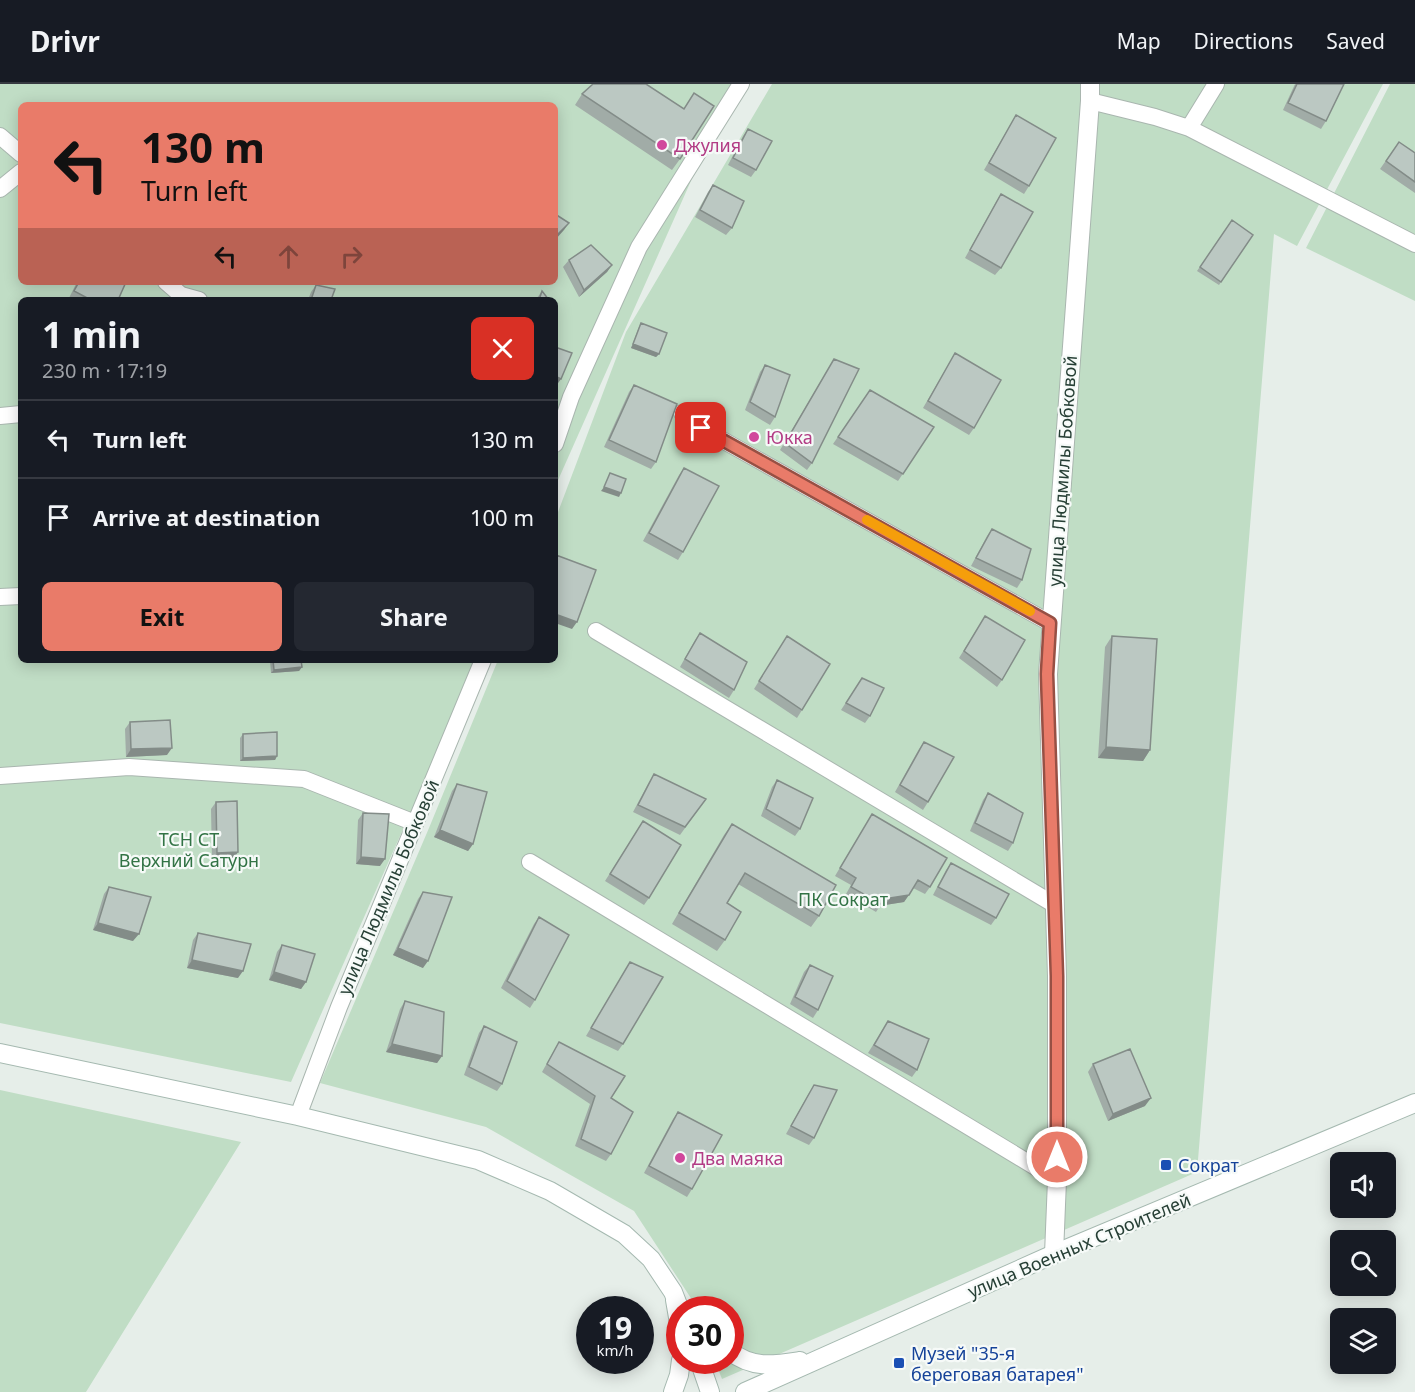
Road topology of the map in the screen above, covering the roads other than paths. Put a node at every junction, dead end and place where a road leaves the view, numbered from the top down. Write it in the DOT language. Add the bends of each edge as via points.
graph roads {
  1 [pos="741,84"];
  2 [pos="1216,84"];
  3 [pos="1090,93"];
  4 [pos="1189,128"];
  5 [pos="0,136"];
  6 [pos="18,151"];
  7 [pos="18,174"];
  8 [pos="0,189"];
  9 [pos="1415,244"];
  10 [pos="168,285"];
  11 [pos="178,297"];
  12 [pos="563,395"];
  13 [pos="682,413"];
  14 [pos="18,414"];
  15 [pos="0,416"];
  16 [pos="558,426"];
  17 [pos="18,596"];
  18 [pos="0,597"];
  19 [pos="1050,623"];
  20 [pos="596,631"];
  21 [pos="482,663"];
  22 [pos="0,776"];
  23 [pos="415,823"];
  24 [pos="530,862"];
  25 [pos="1055,905"];
  26 [pos="0,1053"];
  27 [pos="1415,1103"];
  28 [pos="298,1116"];
  29 [pos="1057,1180"];
  30 [pos="1054,1254"];
  31 [pos="674,1296"];
  32 [pos="820,1359"];
  33 [pos="744,1360"];
  34 [pos="679,1374"];
  35 [pos="704,1374"];
  36 [pos="673,1392"];
  37 [pos="710,1392"];
  38 [pos="745,1392"];
  1 -- 12 [label="lane" via="639,247"];
  2 -- 4 [label="lane"];
  3 -- 4 [label="lane"];
  3 -- 19 [label="main road, улица Людмилы Бобковой"];
  4 -- 9 [label="lane"];
  5 -- 6 [label="lane"];
  7 -- 8 [label="lane"];
  10 -- 11 [label="lane"];
  12 -- 16 [label="lane"];
  13 -- 19 [label="lane" via="701,428"];
  14 -- 15 [label="lane"];
  17 -- 18 [label="lane"];
  19 -- 25 [label="main road, улица Людмилы Бобковой" via="1047,674"];
  20 -- 25 [label="lane"];
  21 -- 23 [label="lane, улица Людмилы Бобковой"];
  22 -- 23 [label="lane" via="129,767 304,779"];
  23 -- 28 [label="lane, улица Людмилы Бобковой"];
  24 -- 29 [label="lane"];
  25 -- 29 [label="main road, улица Людмилы Бобковой"];
  26 -- 28 [label="main road"];
  27 -- 30 [label="main road, улица Военных Строителей"];
  28 -- 31 [label="main road" via="478,1160 550,1191 624,1234 651,1259"];
  29 -- 30 [label="main road, улица Людмилы Бобковой"];
  30 -- 32 [label="main road, улица Военных Строителей"];
  32 -- 33 [label="main road" via="769,1365"];
  32 -- 38 [label="main road, улица Военных Строителей"];
  34 -- 36 [label="main road"];
  35 -- 37 [label="main road"];
}
